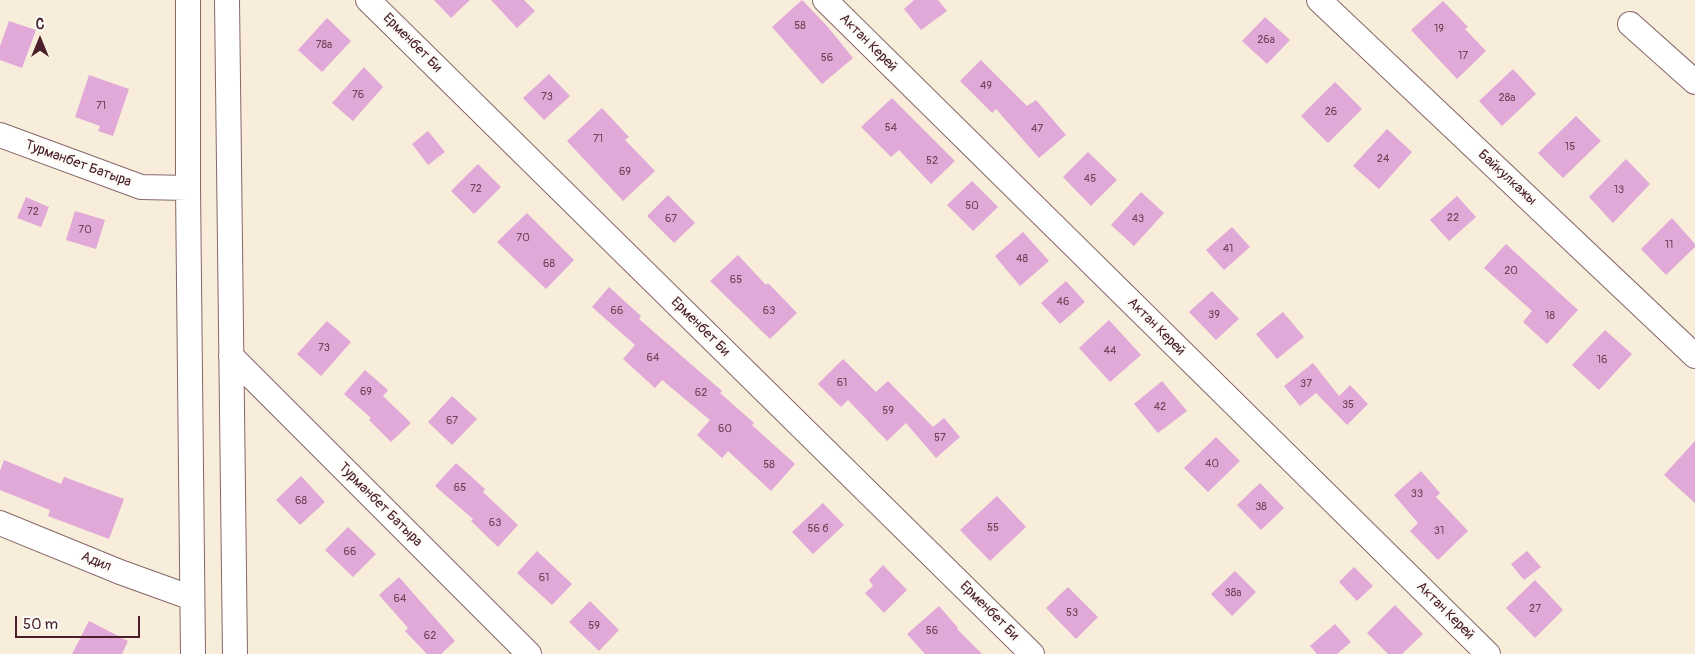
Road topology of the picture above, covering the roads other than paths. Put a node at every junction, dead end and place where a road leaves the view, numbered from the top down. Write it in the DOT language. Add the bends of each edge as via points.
graph roads {
  1 [pos="188,0"];
  2 [pos="227,0"];
  3 [pos="368,0"];
  4 [pos="825,0"];
  5 [pos="1319,0"];
  6 [pos="1630,24"];
  7 [pos="1695,82"];
  8 [pos="0,135"];
  9 [pos="188,188"];
  10 [pos="231,356"];
  11 [pos="1695,356"];
  12 [pos="0,523"];
  13 [pos="192,598"];
  14 [pos="193,654"];
  15 [pos="236,654"];
  16 [pos="529,654"];
  17 [pos="1032,654"];
  18 [pos="1488,654"];
  1 -- 9 [label="street"];
  2 -- 10 [label="street"];
  3 -- 17 [label="street, Ерменбет Би"];
  4 -- 18 [label="street, Актан Керей"];
  5 -- 11 [label="street, Байкулкажы"];
  6 -- 7 [label="street"];
  8 -- 9 [label="street, Турманбет Батыра" via="141,187"];
  9 -- 13 [label="street"];
  10 -- 15 [label="street"];
  10 -- 16 [label="street, Турманбет Батыра"];
  12 -- 13 [label="street, Адил"];
  13 -- 14 [label="street"];
}
